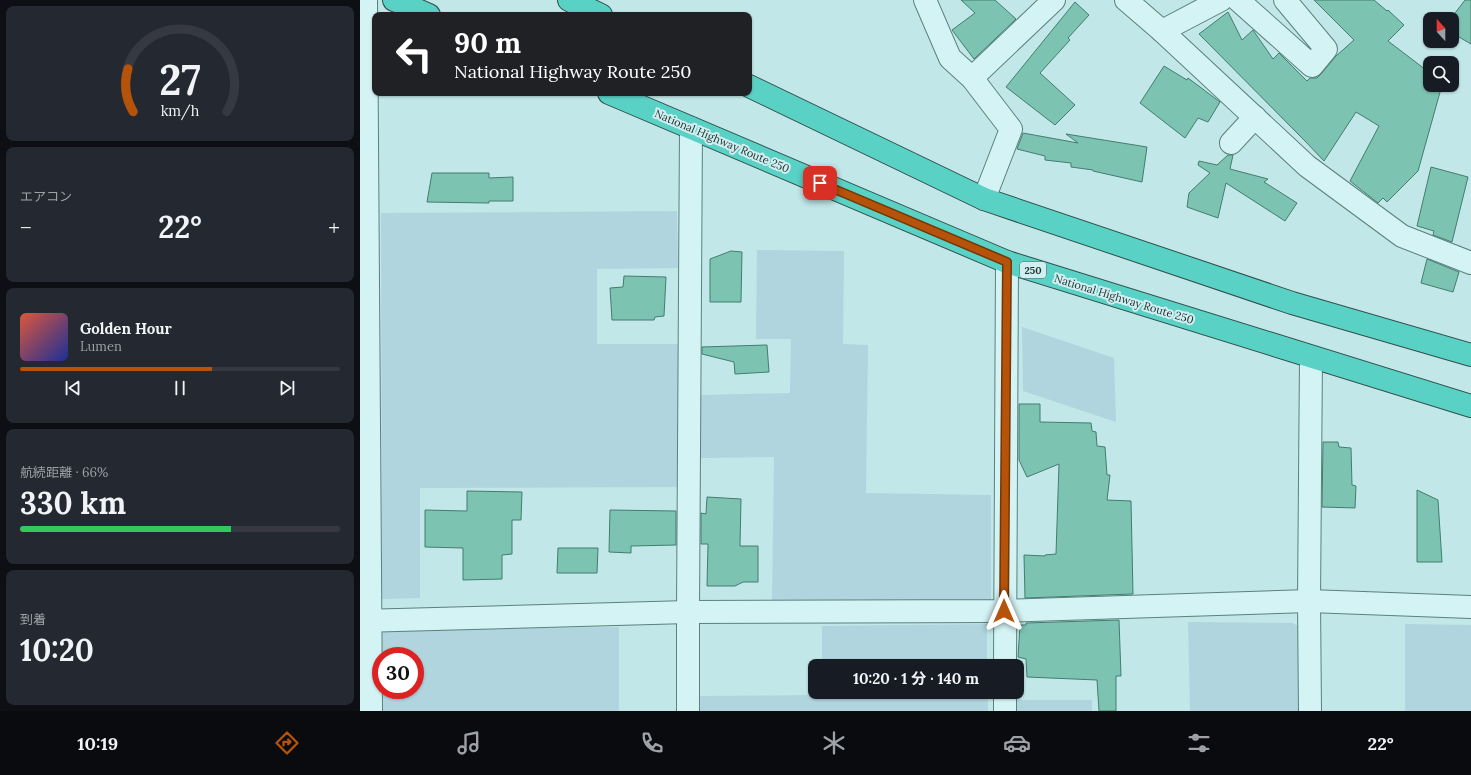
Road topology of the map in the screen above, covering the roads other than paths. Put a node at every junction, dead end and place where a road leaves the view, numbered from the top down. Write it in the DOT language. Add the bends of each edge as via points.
graph roads {
  1 [pos="366,0"];
  2 [pos="394,0"];
  3 [pos="569,0"];
  4 [pos="925,0"];
  5 [pos="1054,0"];
  6 [pos="1126,0"];
  7 [pos="1221,0"];
  8 [pos="1238,0"];
  9 [pos="1286,0"];
  10 [pos="421,12"];
  11 [pos="595,12"];
  12 [pos="1162,31"];
  13 [pos="972,78"];
  14 [pos="752,87"];
  15 [pos="616,96"];
  16 [pos="1255,117"];
  17 [pos="691,128"];
  18 [pos="1231,143"];
  19 [pos="984,199"];
  20 [pos="1007,262"];
  21 [pos="1471,262"];
  22 [pos="1471,355"];
  23 [pos="1311,357"];
  24 [pos="1471,406"];
  25 [pos="1309,601"];
  26 [pos="1471,606"];
  27 [pos="1004,611"];
  28 [pos="688,612"];
  29 [pos="365,622"];
  30 [pos="1005,659"];
  31 [pos="1005,699"];
  32 [pos="370,711"];
  33 [pos="688,711"];
  34 [pos="1005,711"];
  35 [pos="1310,711"];
  1 -- 29 [label="street"];
  2 -- 10 [label="highway"];
  3 -- 11 [label="highway"];
  4 -- 13 [label="street" via="950,58"];
  5 -- 13 [label="street"];
  6 -- 12 [label="street"];
  7 -- 12 [label="street"];
  8 -- 9 [label="street" via="1312,66 1326,49"];
  12 -- 16 [label="street"];
  13 -- 19 [label="street" via="1011,129"];
  14 -- 19 [label="highway"];
  15 -- 17 [label="highway, National Highway Route 250 / 250"];
  16 -- 18 [label="street"];
  16 -- 21 [label="street" via="1308,166 1402,236"];
  17 -- 20 [label="highway, National Highway Route 250 / 250"];
  17 -- 28 [label="street"];
  19 -- 22 [label="highway" via="1292,303"];
  20 -- 23 [label="highway, National Highway Route 250 / 250"];
  20 -- 27 [label="street"];
  23 -- 24 [label="highway, National Highway Route 250 / 250"];
  23 -- 25 [label="street"];
  25 -- 26 [label="street"];
  25 -- 27 [label="street"];
  25 -- 35 [label="street"];
  27 -- 28 [label="street"];
  27 -- 30 [label="street"];
  28 -- 29 [label="street"];
  28 -- 33 [label="street"];
  29 -- 32 [label="street"];
  31 -- 34 [label="street"];
}
